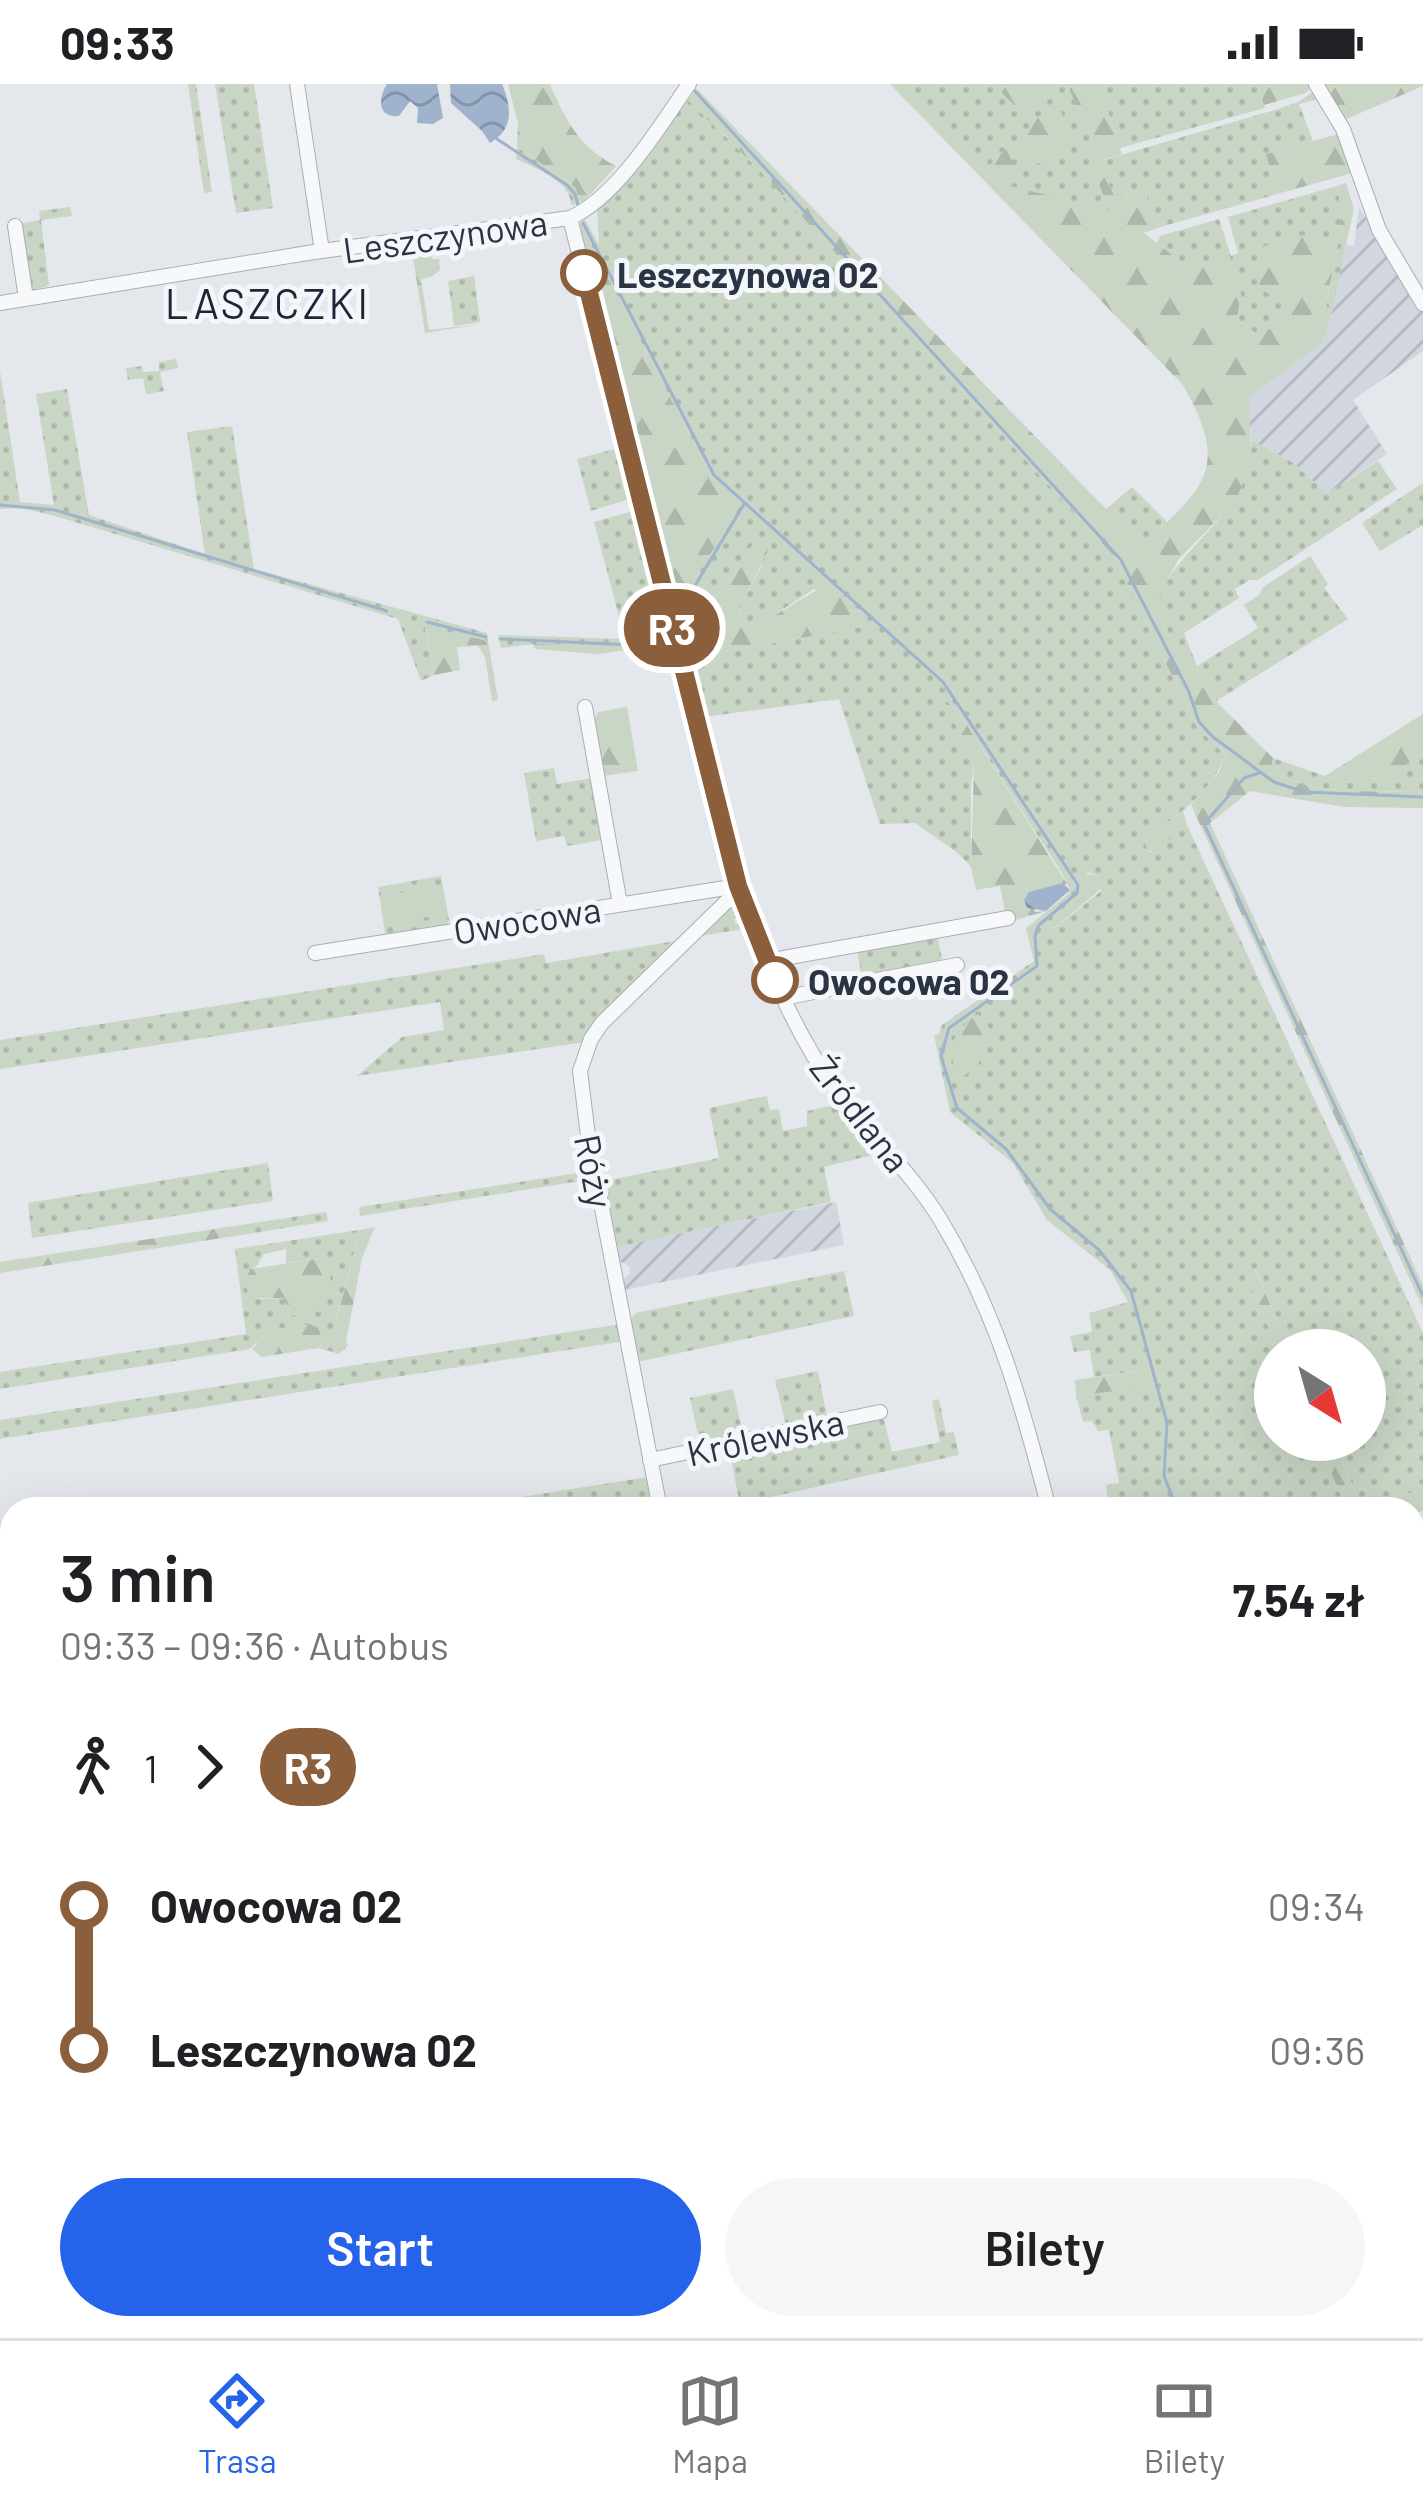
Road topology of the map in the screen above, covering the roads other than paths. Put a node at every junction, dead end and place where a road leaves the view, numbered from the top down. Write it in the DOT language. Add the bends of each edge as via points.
graph roads {
  1 [pos="297,84"];
  2 [pos="1316,84"];
  3 [pos="685,89"];
  4 [pos="570,218"];
  5 [pos="15,226"];
  6 [pos="322,251"];
  7 [pos="1420,294"];
  8 [pos="26,298"];
  9 [pos="0,303"];
  10 [pos="585,707"];
  11 [pos="740,890"];
  12 [pos="620,904"];
  13 [pos="1008,919"];
  14 [pos="315,953"];
  15 [pos="767,961"];
  16 [pos="957,964"];
  17 [pos="782,998"];
  18 [pos="880,1412"];
  19 [pos="650,1460"];
  20 [pos="658,1497"];
  21 [pos="1045,1497"];
  1 -- 6 [label="street"];
  2 -- 7 [label="street" via="1340,121 1379,230"];
  3 -- 4 [label="street, Leszczynowa" via="611,186"];
  4 -- 6 [label="street, Leszczynowa"];
  4 -- 11 [label="street, Źródlana"];
  5 -- 8 [label="street"];
  6 -- 8 [label="street, Leszczynowa"];
  8 -- 9 [label="street, Leszczynowa"];
  10 -- 12 [label="street"];
  11 -- 12 [label="street, Owocowa"];
  11 -- 15 [label="street, Źródlana"];
  11 -- 19 [label="street, Róży" via="627,996 591,1039 580,1071"];
  12 -- 14 [label="street, Owocowa"];
  13 -- 15 [label="street"];
  15 -- 17 [label="street, Źródlana"];
  16 -- 17 [label="street"];
  17 -- 21 [label="street, Źródlana" via="836,1090 924,1194 972,1277 1010,1363"];
  18 -- 19 [label="street, Królewska"];
  19 -- 20 [label="street, Róży"];
}
